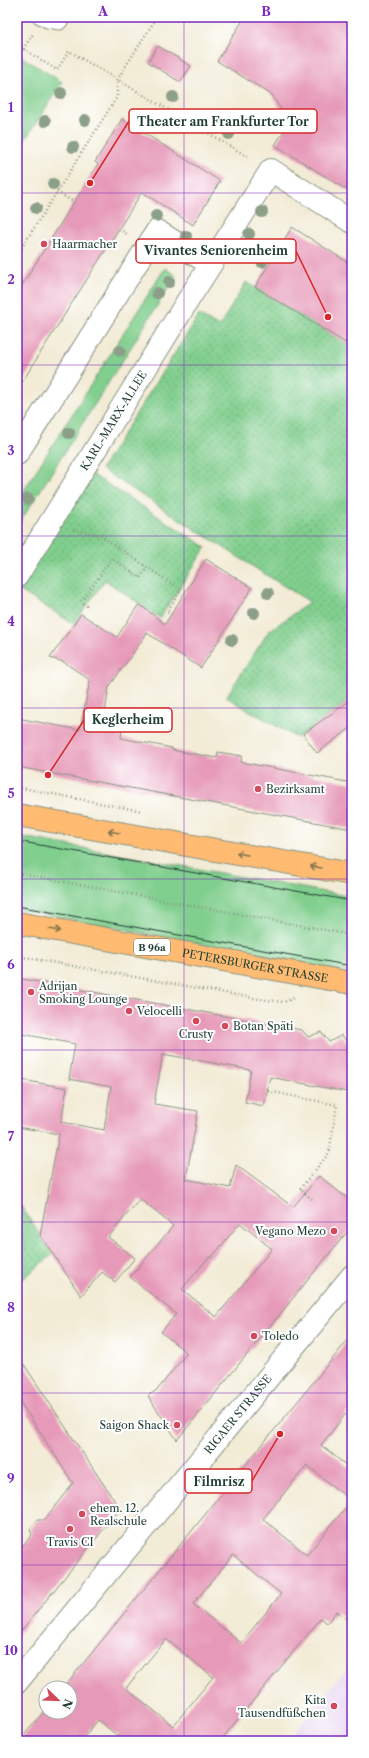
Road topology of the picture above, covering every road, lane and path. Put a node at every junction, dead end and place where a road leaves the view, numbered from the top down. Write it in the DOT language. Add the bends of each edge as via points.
graph roads {
  1 [pos="66,17"];
  2 [pos="157,17"];
  3 [pos="37,23"];
  4 [pos="17,45"];
  5 [pos="23,49"];
  6 [pos="117,80"];
  7 [pos="271,170"];
  8 [pos="57,192"];
  9 [pos="74,202"];
  10 [pos="352,222"];
  11 [pos="17,255"];
  12 [pos="210,264"];
  13 [pos="17,454"];
  14 [pos="71,529"];
  15 [pos="148,567"];
  16 [pos="17,576"];
  17 [pos="87,606"];
  18 [pos="171,614"];
  19 [pos="17,815"];
  20 [pos="17,873"];
  21 [pos="352,874"];
  22 [pos="17,923"];
  23 [pos="352,936"];
  24 [pos="17,956"];
  25 [pos="352,984"];
  26 [pos="298,996"];
  27 [pos="268,1091"];
  28 [pos="312,1199"];
  29 [pos="352,1276"];
  30 [pos="17,1682"];
  1 -- 3 [label="lane" via="60,24"];
  2 -- 6 [label="path"];
  3 -- 5 [label="path"];
  4 -- 5 [label="path"];
  5 -- 6 [label="path" via="56,70 69,51"];
  6 -- 7 [label="path"];
  6 -- 8 [label="path" via="117,97"];
  7 -- 10 [label="street"];
  7 -- 12 [label="street, KARL-MARX-ALLEE"];
  8 -- 9 [label="path"];
  8 -- 11 [label="path"];
  12 -- 13 [label="street" via="157,231"];
  12 -- 16 [label="street, KARL-MARX-ALLEE"];
  14 -- 15 [label="path" via="98,534"];
  15 -- 17 [label="path" via="140,578 112,558 80,602"];
  15 -- 18 [label="path" via="182,590 167,612"];
  21 -- 19 [label="main road, one-way"];
  20 -- 23 [label="path"];
  22 -- 25 [label="main road, PETERSBURGER STRASSE / B 96a, one-way"];
  24 -- 26 [label="path" via="284,1002"];
  27 -- 28 [label="path" via="337,1105 329,1154 300,1189"];
  29 -- 30 [label="street, RIGAER STRASSE"];
}
